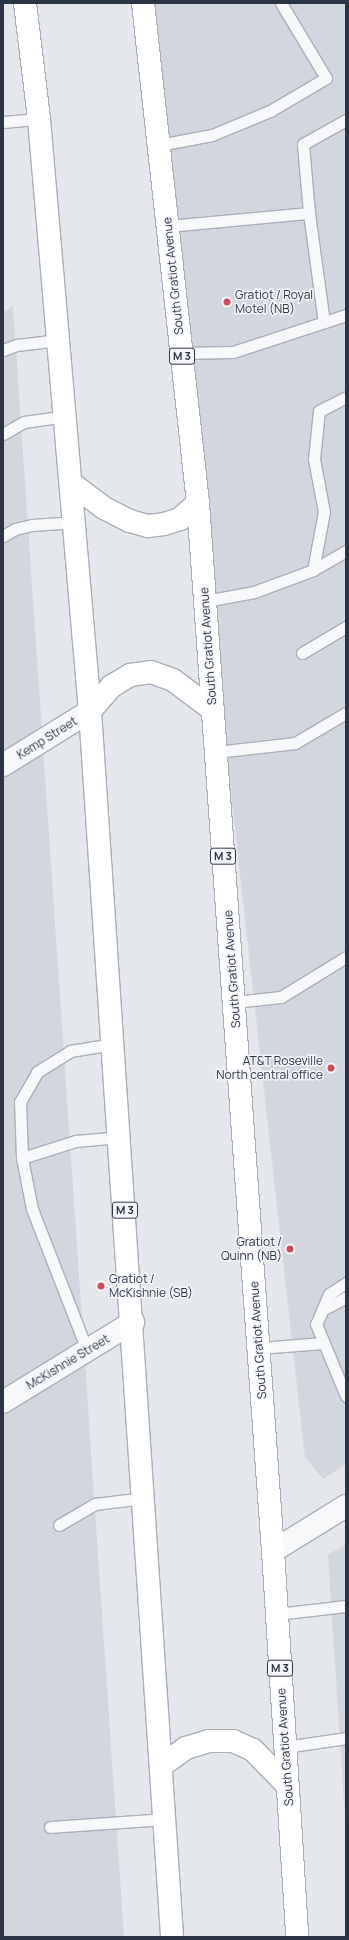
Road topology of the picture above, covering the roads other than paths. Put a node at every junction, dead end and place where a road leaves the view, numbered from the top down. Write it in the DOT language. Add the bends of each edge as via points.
graph roads {
  1 [pos="25,3"];
  2 [pos="143,3"];
  3 [pos="281,3"];
  4 [pos="39,119"];
  5 [pos="346,120"];
  6 [pos="3,122"];
  7 [pos="159,145"];
  8 [pos="309,212"];
  9 [pos="168,226"];
  10 [pos="346,315"];
  11 [pos="324,322"];
  12 [pos="59,340"];
  13 [pos="3,350"];
  14 [pos="181,353"];
  15 [pos="346,397"];
  16 [pos="66,416"];
  17 [pos="3,434"];
  18 [pos="71,483"];
  19 [pos="198,503"];
  20 [pos="74,522"];
  21 [pos="3,536"];
  22 [pos="346,551"];
  23 [pos="313,570"];
  24 [pos="205,601"];
  25 [pos="346,627"];
  26 [pos="302,653"];
  27 [pos="213,710"];
  28 [pos="90,711"];
  29 [pos="346,713"];
  30 [pos="216,752"];
  31 [pos="3,765"];
  32 [pos="346,957"];
  33 [pos="234,1002"];
  34 [pos="113,1044"];
  35 [pos="120,1138"];
  36 [pos="22,1158"];
  37 [pos="346,1283"];
  38 [pos="346,1297"];
  39 [pos="322,1310"];
  40 [pos="133,1322"];
  41 [pos="323,1343"];
  42 [pos="258,1348"];
  43 [pos="87,1350"];
  44 [pos="346,1396"];
  45 [pos="3,1402"];
  46 [pos="144,1498"];
  47 [pos="344,1510"];
  48 [pos="59,1525"];
  49 [pos="273,1551"];
  50 [pos="346,1606"];
  51 [pos="276,1614"];
  52 [pos="346,1738"];
  53 [pos="285,1747"];
  54 [pos="161,1766"];
  55 [pos="287,1785"];
  56 [pos="164,1819"];
  57 [pos="50,1827"];
  58 [pos="172,1937"];
  59 [pos="297,1937"];
  1 -- 4 [label="main road, M 3"];
  2 -- 7 [label="main road, South Gratiot Avenue / M 3"];
  3 -- 7 [label="lane" via="326,78 270,112 212,135"];
  4 -- 6 [label="lane"];
  4 -- 12 [label="main road, M 3"];
  5 -- 8 [label="lane" via="303,144"];
  7 -- 9 [label="main road, South Gratiot Avenue / M 3"];
  8 -- 9 [label="lane"];
  8 -- 11 [label="lane"];
  9 -- 14 [label="main road, South Gratiot Avenue / M 3"];
  10 -- 11 [label="lane"];
  11 -- 14 [label="lane" via="233,352"];
  12 -- 13 [label="lane" via="17,345"];
  12 -- 16 [label="main road, M 3"];
  14 -- 19 [label="main road, South Gratiot Avenue / M 3"];
  15 -- 23 [label="lane" via="319,411 314,459 324,512"];
  16 -- 17 [label="lane" via="24,422"];
  16 -- 18 [label="main road, M 3"];
  18 -- 19 [label="main road" via="104,508 130,521 148,526 180,519"];
  18 -- 20 [label="main road, M 3"];
  19 -- 24 [label="main road, South Gratiot Avenue / M 3"];
  20 -- 21 [label="lane" via="32,525 15,529"];
  20 -- 28 [label="main road, M 3"];
  22 -- 23 [label="lane"];
  23 -- 24 [label="lane" via="254,592"];
  24 -- 27 [label="main road, South Gratiot Avenue / M 3"];
  25 -- 26 [label="lane"];
  27 -- 28 [label="main road" via="173,680 151,672 130,674 112,686"];
  27 -- 30 [label="main road, South Gratiot Avenue / M 3"];
  28 -- 31 [label="street, Kemp Street"];
  28 -- 34 [label="main road, M 3"];
  29 -- 30 [label="lane" via="295,743"];
  30 -- 33 [label="main road, South Gratiot Avenue / M 3"];
  32 -- 33 [label="lane" via="281,997"];
  33 -- 42 [label="main road, South Gratiot Avenue / M 3"];
  34 -- 35 [label="main road, M 3"];
  34 -- 36 [label="lane" via="70,1051 37,1072 20,1102"];
  35 -- 36 [label="lane" via="76,1141"];
  35 -- 40 [label="main road, M 3"];
  36 -- 43 [label="lane" via="32,1209"];
  37 -- 39 [label="lane" via="329,1294"];
  38 -- 39 [label="lane"];
  39 -- 41 [label="lane" via="316,1324"];
  40 -- 43 [label="street, McKishnie Street"];
  40 -- 46 [label="main road, M 3"];
  41 -- 42 [label="lane"];
  41 -- 44 [label="lane"];
  42 -- 49 [label="main road, South Gratiot Avenue / M 3"];
  43 -- 45 [label="street, McKishnie Street"];
  46 -- 48 [label="lane" via="95,1504"];
  46 -- 54 [label="main road, M 3"];
  47 -- 49 [label="street"];
  49 -- 51 [label="main road, South Gratiot Avenue / M 3"];
  50 -- 51 [label="lane"];
  51 -- 53 [label="main road, South Gratiot Avenue / M 3"];
  52 -- 53 [label="lane"];
  53 -- 55 [label="main road, South Gratiot Avenue / M 3"];
  54 -- 55 [label="main road" via="186,1748 209,1740 233,1741 253,1750"];
  54 -- 56 [label="main road, M 3"];
  55 -- 59 [label="main road, South Gratiot Avenue / M 3"];
  56 -- 57 [label="lane"];
  56 -- 58 [label="main road, M 3"];
}
